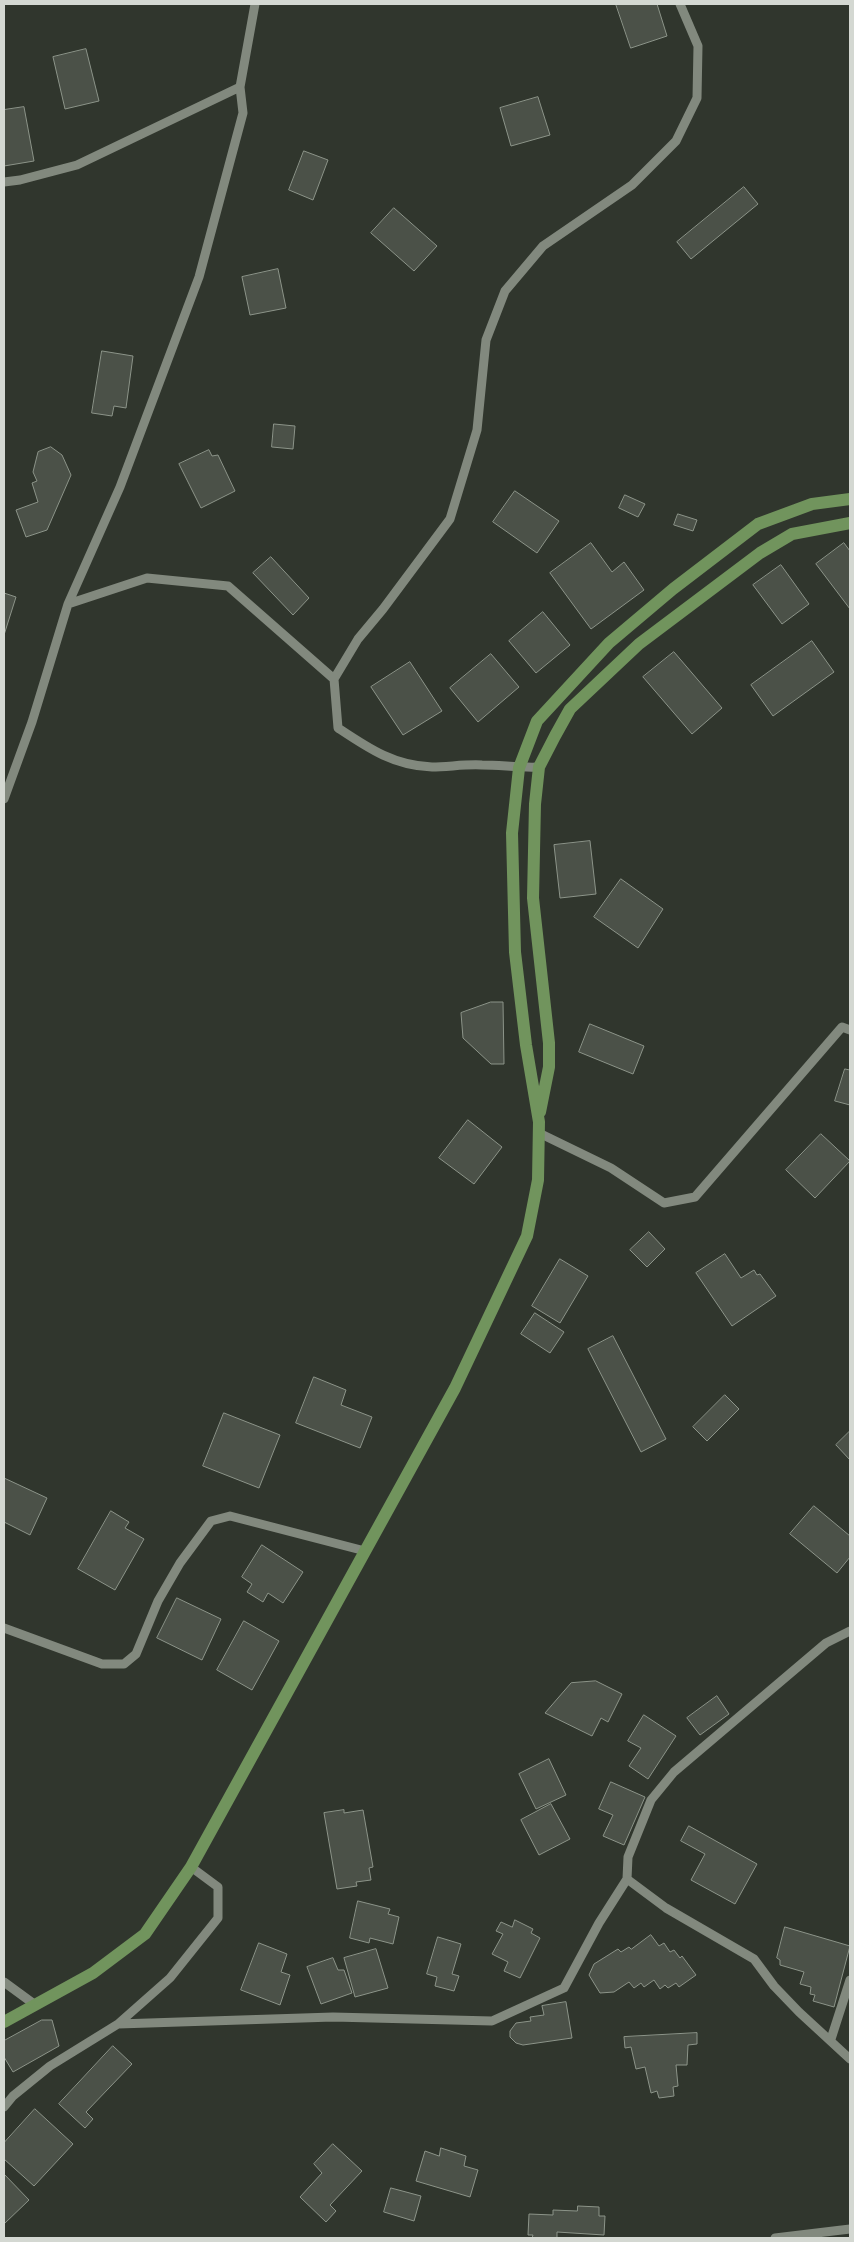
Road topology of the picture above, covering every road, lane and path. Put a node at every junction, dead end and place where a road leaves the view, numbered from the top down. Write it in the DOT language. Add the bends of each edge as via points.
graph roads {
  1 [pos="255,4"];
  2 [pos="680,4"];
  3 [pos="240,87"];
  4 [pos="4,182"];
  5 [pos="850,499"];
  6 [pos="850,523"];
  7 [pos="68,604"];
  8 [pos="334,680"];
  9 [pos="539,767"];
  10 [pos="519,768"];
  11 [pos="4,799"];
  12 [pos="850,1030"];
  13 [pos="539,1128"];
  14 [pos="365,1551"];
  15 [pos="4,1628"];
  16 [pos="850,1631"];
  17 [pos="190,1867"];
  18 [pos="627,1878"];
  19 [pos="850,1980"];
  20 [pos="4,1982"];
  21 [pos="34,2004"];
  22 [pos="4,2022"];
  23 [pos="118,2024"];
  24 [pos="831,2039"];
  25 [pos="850,2059"];
  26 [pos="4,2107"];
  27 [pos="850,2229"];
  28 [pos="775,2238"];
  1 -- 3 [label="street"];
  2 -- 8 [label="street" via="698,46 697,98 676,141 632,185 543,246 505,291 486,340 477,430 450,520 358,639"];
  3 -- 4 [label="street" via="77,165"];
  3 -- 7 [label="street" via="243,113 199,277 120,487"];
  5 -- 10 [label="main road" via="812,504 758,524 673,589 609,643 537,721"];
  6 -- 9 [label="main road" via="792,534 760,553 639,644 570,709"];
  7 -- 8 [label="street" via="147,578 228,586"];
  7 -- 11 [label="street" via="32,722"];
  8 -- 10 [label="street" via="338,728 374,753 430,767 480,764"];
  9 -- 10 [label="street"];
  9 -- 13 [label="main road" via="534,804 533,898 549,1067"];
  10 -- 13 [label="main road" via="512,833 515,952"];
  12 -- 13 [label="street" via="842,1027 695,1197 664,1203 611,1168"];
  13 -- 14 [label="main road" via="538,1180 527,1236 455,1388"];
  14 -- 15 [label="street" via="230,1516 211,1521 180,1563 158,1600 136,1654 124,1664 102,1664"];
  14 -- 17 [label="main road"];
  16 -- 18 [label="street" via="826,1643 674,1772 651,1800 628,1858"];
  17 -- 21 [label="main road" via="145,1934 93,1973"];
  17 -- 23 [label="street" via="218,1887 218,1918 170,1978"];
  18 -- 23 [label="street" via="564,1988 492,2021 333,2017"];
  18 -- 24 [label="street" via="666,1908 754,1959 786,1999"];
  19 -- 24 [label="street"];
  20 -- 21 [label="street"];
  21 -- 22 [label="main road"];
  23 -- 26 [label="street" via="50,2066"];
  24 -- 25 [label="street"];
  27 -- 28 [label="street"];
}
